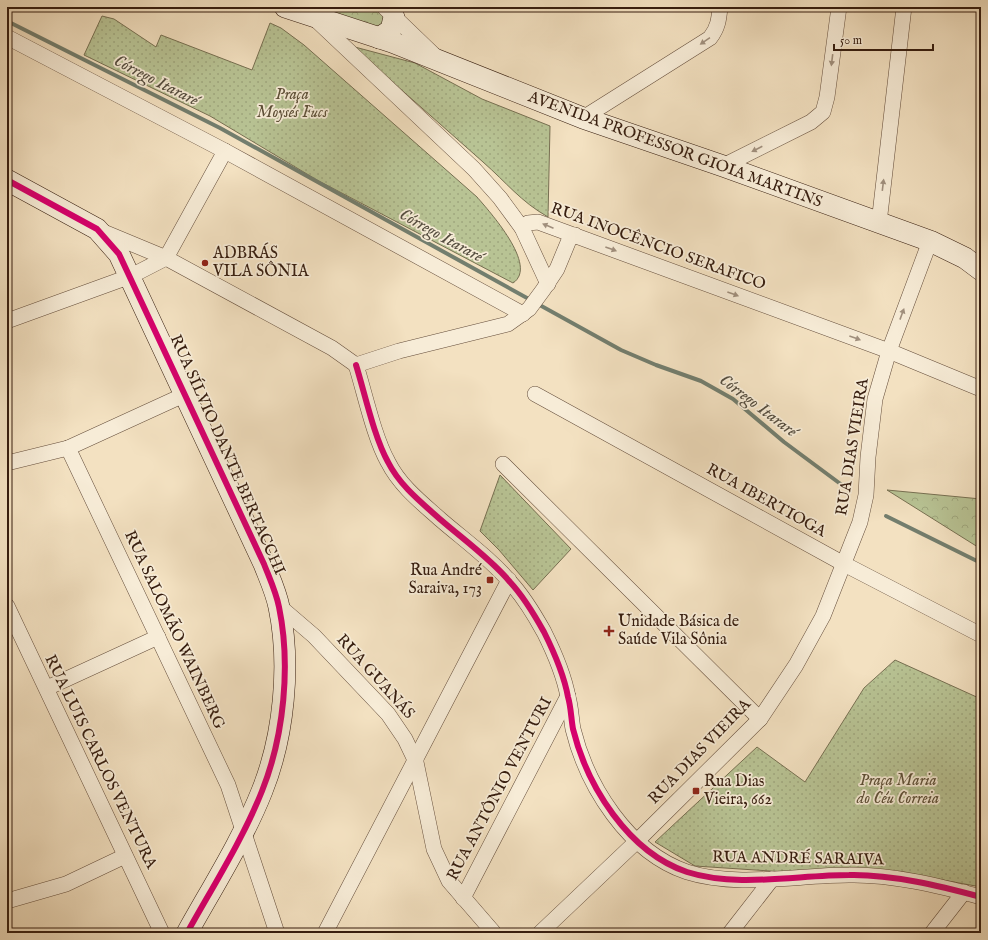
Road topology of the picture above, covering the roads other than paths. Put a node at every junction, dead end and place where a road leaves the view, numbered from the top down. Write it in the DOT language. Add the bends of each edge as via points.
graph roads {
  1 [pos="285,7"];
  2 [pos="720,7"];
  3 [pos="839,7"];
  4 [pos="904,7"];
  5 [pos="389,12"];
  6 [pos="315,18"];
  7 [pos="370,35"];
  8 [pos="7,37"];
  9 [pos="343,45"];
  10 [pos="439,60"];
  11 [pos="583,118"];
  12 [pos="225,151"];
  13 [pos="723,166"];
  14 [pos="7,180"];
  15 [pos="879,223"];
  16 [pos="522,228"];
  17 [pos="97,229"];
  18 [pos="574,235"];
  19 [pos="930,241"];
  20 [pos="166,258"];
  21 [pos="537,261"];
  22 [pos="557,269"];
  23 [pos="981,270"];
  24 [pos="131,276"];
  25 [pos="546,287"];
  26 [pos="526,312"];
  27 [pos="7,321"];
  28 [pos="889,351"];
  29 [pos="356,365"];
  30 [pos="981,389"];
  31 [pos="186,394"];
  32 [pos="535,394"];
  33 [pos="68,448"];
  34 [pos="7,463"];
  35 [pos="503,464"];
  36 [pos="844,564"];
  37 [pos="509,580"];
  38 [pos="7,606"];
  39 [pos="279,606"];
  40 [pos="981,635"];
  41 [pos="158,637"];
  42 [pos="47,688"];
  43 [pos="568,696"];
  44 [pos="760,719"];
  45 [pos="416,762"];
  46 [pos="243,830"];
  47 [pos="636,842"];
  48 [pos="125,856"];
  49 [pos="772,879"];
  50 [pos="964,892"];
  51 [pos="981,897"];
  52 [pos="463,898"];
  53 [pos="7,901"];
  54 [pos="162,933"];
  55 [pos="187,933"];
  56 [pos="277,933"];
  57 [pos="325,933"];
  58 [pos="494,933"];
  59 [pos="540,933"];
  60 [pos="730,933"];
  61 [pos="932,933"];
  1 -- 6 [label="street"];
  2 -- 11 [label="street, one-way" via="715,32 710,38"];
  3 -- 13 [label="street, one-way" via="823,112 811,122"];
  15 -- 4 [label="street, one-way"];
  5 -- 7 [label="street" via="391,30"];
  5 -- 10 [label="street, AVENIDA PROFESSOR GIOIA MARTINS"];
  6 -- 7 [label="street"];
  6 -- 9 [label="street"];
  7 -- 9 [label="street" via="351,37"];
  7 -- 10 [label="street"];
  8 -- 12 [label="street"];
  9 -- 16 [label="street" via="474,169"];
  10 -- 11 [label="street, AVENIDA PROFESSOR GIOIA MARTINS"];
  11 -- 13 [label="street, AVENIDA PROFESSOR GIOIA MARTINS"];
  12 -- 20 [label="street"];
  12 -- 26 [label="street"];
  13 -- 15 [label="street, AVENIDA PROFESSOR GIOIA MARTINS"];
  14 -- 17 [label="street, RUA SÍLVIO DANTE BERTACCHI"];
  15 -- 19 [label="street, AVENIDA PROFESSOR GIOIA MARTINS"];
  18 -- 16 [label="street, RUA INOCÊNCIO SERAFICO, one-way" via="538,222 528,223"];
  16 -- 21 [label="street"];
  17 -- 20 [label="street"];
  17 -- 24 [label="street, RUA SÍLVIO DANTE BERTACCHI" via="119,254"];
  18 -- 22 [label="street" via="569,240"];
  18 -- 28 [label="street, RUA INOCÊNCIO SERAFICO, one-way"];
  19 -- 23 [label="street, AVENIDA PROFESSOR GIOIA MARTINS" via="965,258"];
  28 -- 19 [label="street, RUA DIAS VIEIRA, one-way"];
  20 -- 24 [label="street"];
  20 -- 29 [label="street" via="332,348"];
  21 -- 22 [label="street"];
  21 -- 25 [label="street"];
  22 -- 25 [label="street"];
  24 -- 27 [label="street"];
  24 -- 31 [label="street, RUA SÍLVIO DANTE BERTACCHI"];
  25 -- 26 [label="street"];
  26 -- 29 [label="street" via="508,324 399,351"];
  28 -- 30 [label="street, RUA INOCÊNCIO SERAFICO"];
  28 -- 36 [label="street, RUA DIAS VIEIRA" via="875,399 866,495 860,522"];
  29 -- 37 [label="street, RUA ANDRÉ SARAIVA" via="388,462 409,491"];
  31 -- 33 [label="street"];
  31 -- 39 [label="street, RUA SÍLVIO DANTE BERTACCHI" via="264,564"];
  32 -- 36 [label="street, RUA IBERTIOGA"];
  33 -- 34 [label="street"];
  33 -- 41 [label="street, RUA SALOMÃO WAINBERG"];
  35 -- 44 [label="street"];
  36 -- 40 [label="street, RUA IBERTIOGA"];
  36 -- 44 [label="street, RUA DIAS VIEIRA" via="823,616 800,658"];
  37 -- 43 [label="street, RUA ANDRÉ SARAIVA" via="545,633"];
  37 -- 45 [label="street"];
  38 -- 42 [label="street, RUA LUIS CARLOS VENTURA" via="30,658"];
  39 -- 45 [label="street, RUA GUANÁS" via="314,636 388,714 405,739"];
  39 -- 46 [label="street, RUA SÍLVIO DANTE BERTACCHI" via="284,651 280,723 262,791"];
  41 -- 42 [label="street"];
  41 -- 46 [label="street, RUA SALOMÃO WAINBERG" via="228,785"];
  42 -- 48 [label="street, RUA LUIS CARLOS VENTURA"];
  43 -- 47 [label="street, RUA ANDRÉ SARAIVA" via="573,728 584,763 599,796"];
  43 -- 52 [label="street, RUA ANTÔNIO VENTURI"];
  44 -- 47 [label="street, RUA DIAS VIEIRA"];
  45 -- 52 [label="street, RUA GUANÁS" via="434,848 449,881"];
  45 -- 57 [label="street"];
  46 -- 55 [label="street, RUA SÍLVIO DANTE BERTACCHI"];
  46 -- 56 [label="street, RUA SALOMÃO WAINBERG"];
  47 -- 49 [label="street, RUA ANDRÉ SARAIVA" via="687,872 724,878"];
  47 -- 59 [label="street, RUA DIAS VIEIRA"];
  48 -- 53 [label="street" via="66,884"];
  48 -- 54 [label="street, RUA LUIS CARLOS VENTURA"];
  49 -- 50 [label="street, RUA ANDRÉ SARAIVA" via="851,875 915,881"];
  49 -- 60 [label="street"];
  50 -- 51 [label="street, RUA ANDRÉ SARAIVA"];
  50 -- 61 [label="street"];
  52 -- 58 [label="street, RUA GUANÁS"];
}
